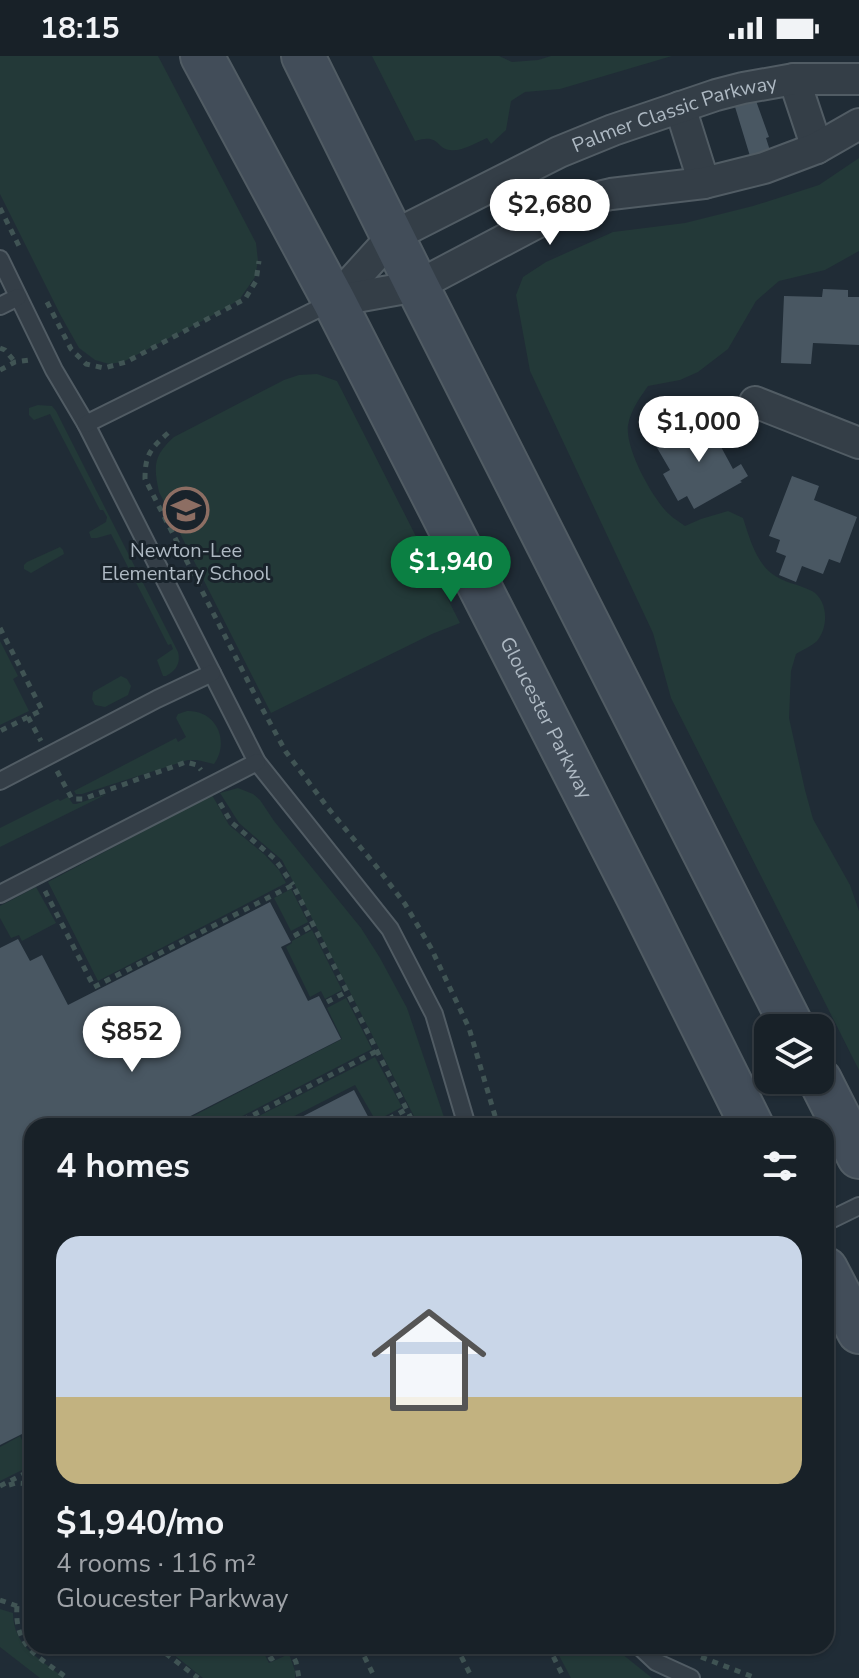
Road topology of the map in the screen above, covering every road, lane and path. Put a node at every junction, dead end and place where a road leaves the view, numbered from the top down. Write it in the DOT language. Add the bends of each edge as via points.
graph roads {
  1 [pos="202,56"];
  2 [pos="303,56"];
  3 [pos="794,79"];
  4 [pos="859,79"];
  5 [pos="680,107"];
  6 [pos="859,124"];
  7 [pos="817,148"];
  8 [pos="704,183"];
  9 [pos="0,208"];
  10 [pos="393,236"];
  11 [pos="21,250"];
  12 [pos="0,259"];
  13 [pos="259,261"];
  14 [pos="417,286"];
  15 [pos="43,293"];
  16 [pos="18,297"];
  17 [pos="334,301"];
  18 [pos="0,306"];
  19 [pos="0,348"];
  20 [pos="15,362"];
  21 [pos="755,402"];
  22 [pos="86,424"];
  23 [pos="168,433"];
  24 [pos="859,443"];
  25 [pos="0,628"];
  26 [pos="212,673"];
  27 [pos="0,731"];
  28 [pos="257,762"];
  29 [pos="0,781"];
  30 [pos="37,875"];
  31 [pos="0,894"];
  32 [pos="313,925"];
  33 [pos="294,936"];
  34 [pos="346,992"];
  35 [pos="327,1002"];
  36 [pos="786,1014"];
  37 [pos="377,1051"];
  38 [pos="827,1094"];
  39 [pos="407,1109"];
  40 [pos="247,1118"];
  41 [pos="391,1118"];
  42 [pos="411,1118"];
  43 [pos="465,1118"];
  44 [pos="496,1118"];
  45 [pos="748,1118"];
  46 [pos="859,1157"];
  47 [pos="859,1206"];
  48 [pos="834,1218"];
  49 [pos="834,1284"];
  50 [pos="859,1332"];
  51 [pos="24,1474"];
  52 [pos="24,1484"];
  53 [pos="0,1487"];
  54 [pos="0,1600"];
  55 [pos="17,1606"];
  56 [pos="24,1606"];
  57 [pos="24,1643"];
  58 [pos="38,1654"];
  59 [pos="166,1654"];
  60 [pos="292,1654"];
  61 [pos="363,1654"];
  62 [pos="460,1654"];
  63 [pos="552,1654"];
  64 [pos="648,1654"];
  65 [pos="696,1655"];
  66 [pos="67,1678"];
  67 [pos="198,1678"];
  68 [pos="299,1678"];
  69 [pos="375,1678"];
  70 [pos="472,1678"];
  71 [pos="564,1678"];
  72 [pos="691,1678"];
  73 [pos="756,1678"];
  1 -- 17 [label="main road, Gloucester Parkway"];
  2 -- 10 [label="main road"];
  3 -- 4 [label="street, Palmer Classic Parkway"];
  3 -- 5 [label="street, Palmer Classic Parkway"];
  3 -- 7 [label="street"];
  5 -- 8 [label="street"];
  5 -- 10 [label="street, Palmer Classic Parkway" via="559,152"];
  6 -- 7 [label="street"];
  7 -- 8 [label="street"];
  8 -- 14 [label="street" via="576,202"];
  9 -- 11 [label="path"];
  10 -- 14 [label="main road"];
  10 -- 17 [label="street, Palmer Classic Parkway"];
  12 -- 16 [label="lane"];
  13 -- 15 [label="path" via="256,281 245,299 126,362 104,368 86,364 71,349"];
  14 -- 17 [label="street"];
  14 -- 36 [label="main road"];
  16 -- 18 [label="lane"];
  16 -- 22 [label="lane"];
  17 -- 22 [label="lane"];
  17 -- 45 [label="main road, Gloucester Parkway"];
  19 -- 20 [label="path"];
  21 -- 24 [label="street"];
  22 -- 26 [label="lane"];
  23 -- 44 [label="path" via="151,448 145,479 286,752 405,904 431,948 469,1028"];
  25 -- 27 [label="path" via="42,710"];
  26 -- 28 [label="lane"];
  26 -- 29 [label="lane"];
  28 -- 30 [label="lane"];
  28 -- 43 [label="lane" via="390,929 434,1014"];
  30 -- 31 [label="lane"];
  30 -- 32 [label="path" via="94,987 293,885"];
  32 -- 33 [label="path"];
  32 -- 34 [label="path"];
  34 -- 35 [label="path"];
  34 -- 37 [label="path"];
  37 -- 39 [label="path"];
  37 -- 40 [label="path"];
  38 -- 46 [label="main road"];
  39 -- 41 [label="path"];
  39 -- 42 [label="path"];
  47 -- 48 [label="lane"];
  49 -- 50 [label="main road"];
  51 -- 53 [label="path"];
  52 -- 53 [label="path"];
  54 -- 55 [label="path"];
  55 -- 56 [label="path"];
  55 -- 57 [label="path"];
  58 -- 66 [label="path"];
  59 -- 67 [label="path"];
  60 -- 68 [label="path"];
  61 -- 69 [label="path"];
  62 -- 70 [label="path"];
  63 -- 71 [label="path"];
  64 -- 72 [label="lane"];
  65 -- 73 [label="path"];
}
